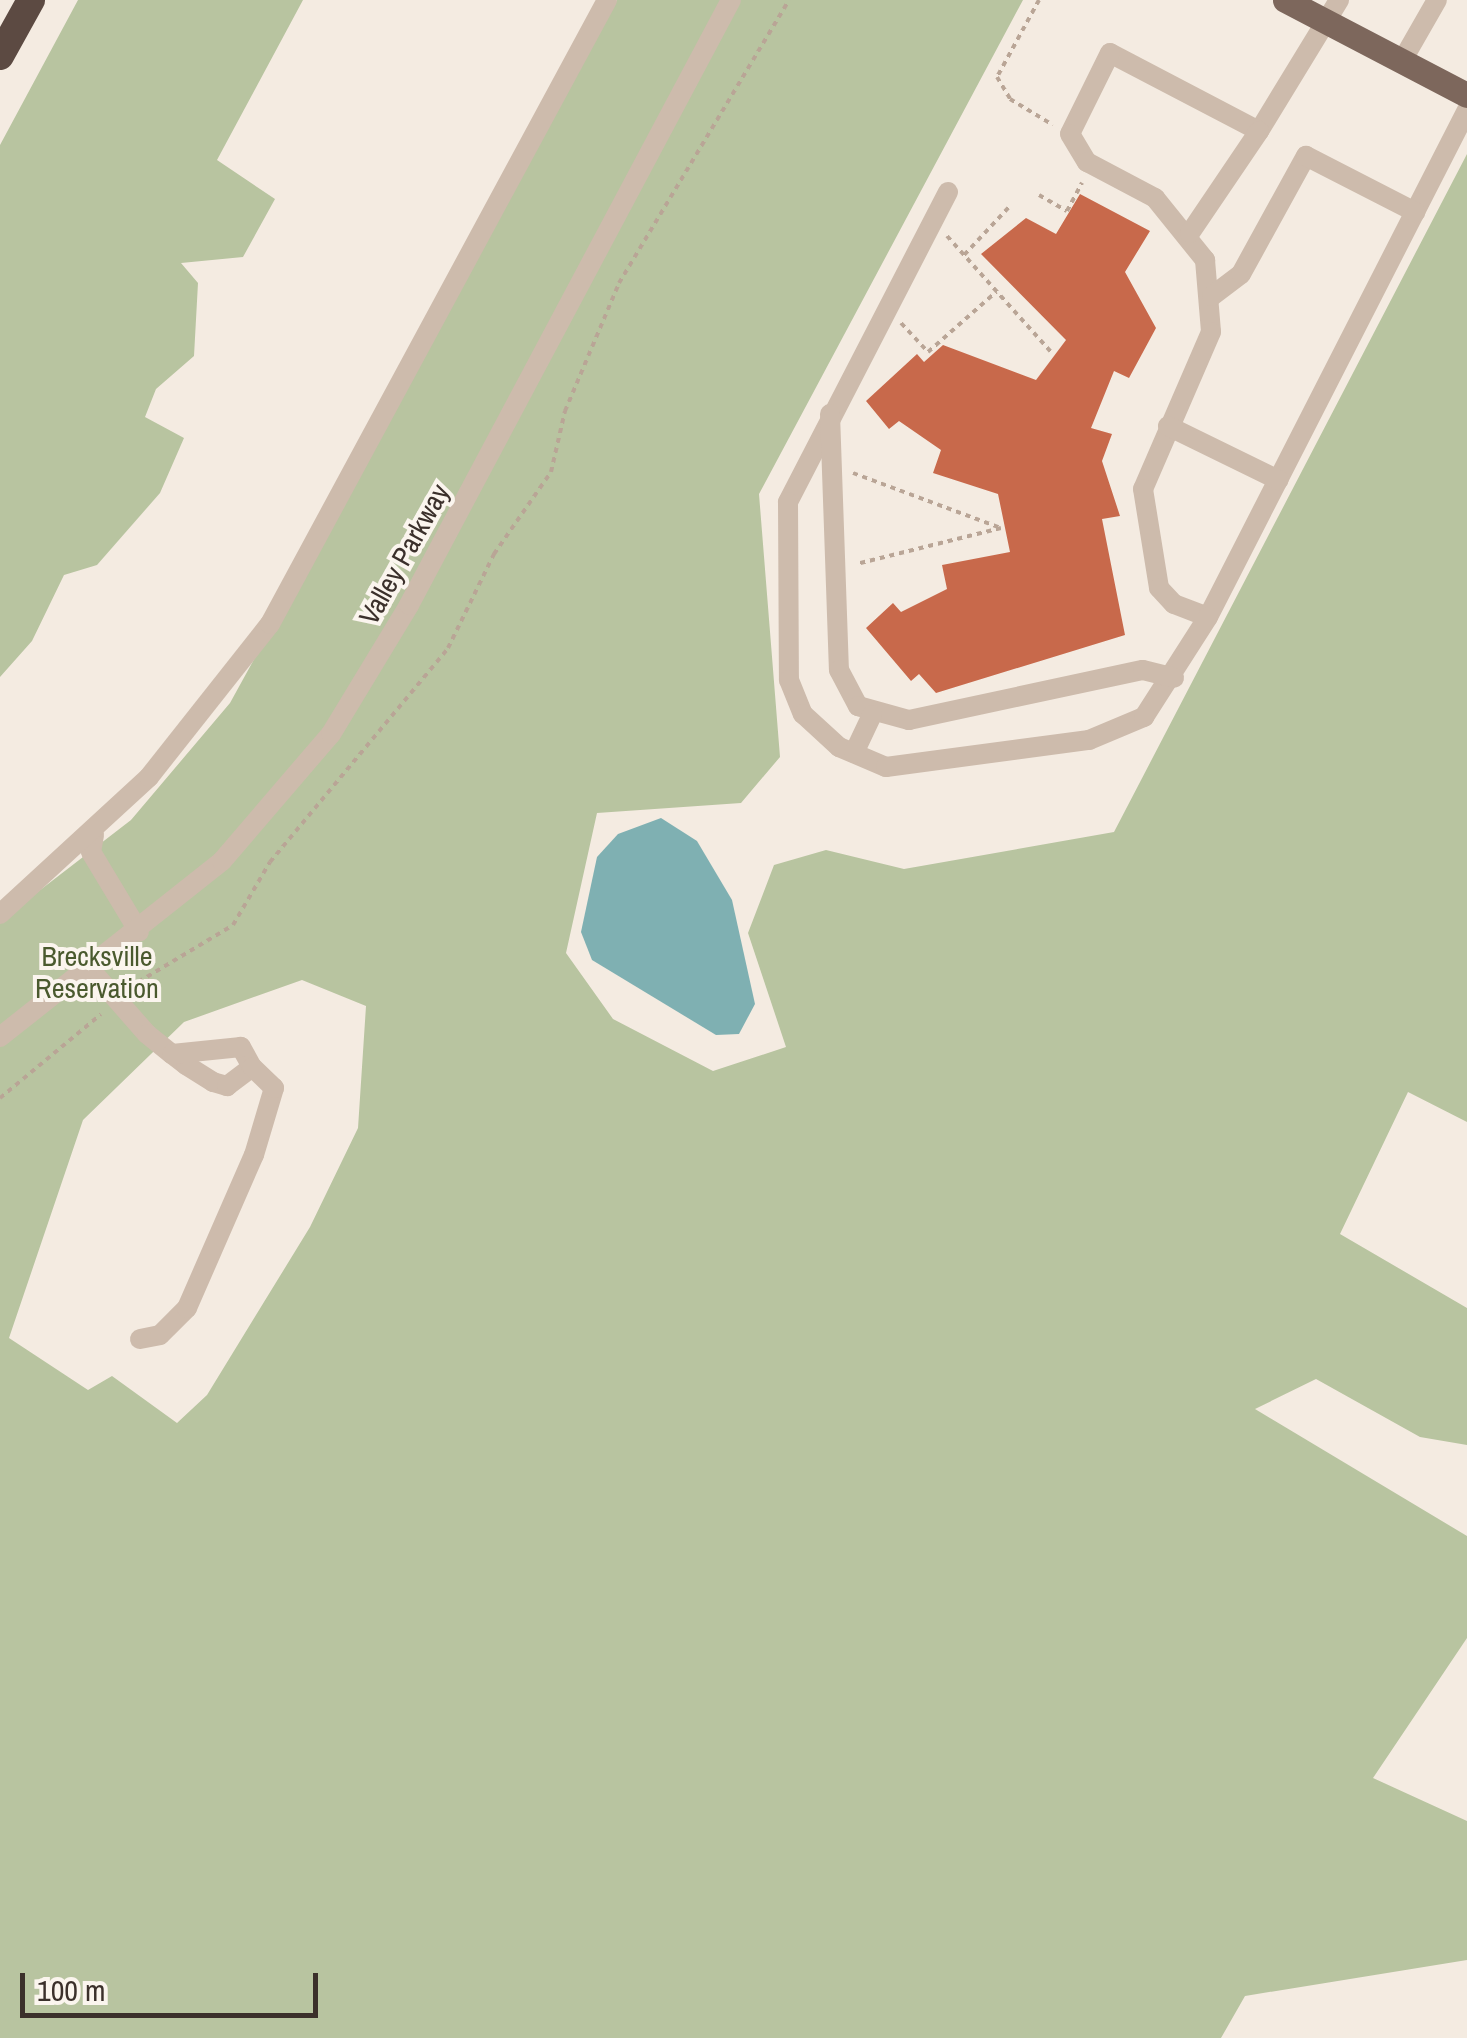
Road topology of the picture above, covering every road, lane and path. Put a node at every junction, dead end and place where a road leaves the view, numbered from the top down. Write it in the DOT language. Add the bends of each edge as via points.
graph roads {
  1 [pos="31,0"];
  2 [pos="607,0"];
  3 [pos="731,0"];
  4 [pos="1039,0"];
  5 [pos="1285,0"];
  6 [pos="1437,0"];
  7 [pos="1333,11"];
  8 [pos="0,56"];
  9 [pos="1402,61"];
  10 [pos="1467,96"];
  11 [pos="1467,110"];
  12 [pos="1259,132"];
  13 [pos="1059,139"];
  14 [pos="1076,168"];
  15 [pos="948,192"];
  16 [pos="1039,194"];
  17 [pos="1010,205"];
  18 [pos="1415,212"];
  19 [pos="944,233"];
  20 [pos="1190,233"];
  21 [pos="964,255"];
  22 [pos="997,292"];
  23 [pos="1212,296"];
  24 [pos="897,320"];
  25 [pos="1052,353"];
  26 [pos="830,414"];
  27 [pos="1168,426"];
  28 [pos="852,474"];
  29 [pos="1278,480"];
  30 [pos="852,565"];
  31 [pos="1208,617"];
  32 [pos="1174,678"];
  33 [pos="872,714"];
  34 [pos="854,753"];
  35 [pos="94,835"];
  36 [pos="0,914"];
  37 [pos="139,932"];
  38 [pos="90,969"];
  39 [pos="0,1036"];
  40 [pos="172,1054"];
  41 [pos="252,1067"];
  42 [pos="140,1339"];
  1 -- 8 [label="highway"];
  2 -- 35 [label="street" via="270,624"];
  3 -- 37 [label="street, Valley Parkway" via="409,605 331,734 222,861"];
  4 -- 13 [label="path" via="996,77"];
  5 -- 7 [label="main road"];
  6 -- 9 [label="street"];
  7 -- 9 [label="main road"];
  7 -- 12 [label="street"];
  9 -- 10 [label="main road"];
  11 -- 18 [label="street"];
  12 -- 20 [label="street"];
  12 -- 20 [label="street" via="1110,53 1070,134 1074,149 1154,198"];
  14 -- 16 [label="path" via="1086,174 1067,212"];
  15 -- 26 [label="street"];
  17 -- 21 [label="path"];
  18 -- 23 [label="street" via="1306,156 1241,274"];
  18 -- 29 [label="street"];
  19 -- 21 [label="path"];
  20 -- 23 [label="street"];
  21 -- 22 [label="path"];
  22 -- 24 [label="path" via="928,352"];
  22 -- 25 [label="path"];
  23 -- 27 [label="street" via="1211,332"];
  26 -- 33 [label="street" via="839,670"];
  26 -- 34 [label="street" via="788,502 789,680 804,714"];
  27 -- 29 [label="street"];
  27 -- 31 [label="street" via="1143,489 1153,562 1174,604"];
  28 -- 30 [label="path" via="1001,528"];
  29 -- 31 [label="street"];
  31 -- 32 [label="street"];
  32 -- 33 [label="street" via="1143,670 909,720"];
  32 -- 34 [label="street" via="1144,717 1089,740 886,767"];
  33 -- 34 [label="street"];
  35 -- 36 [label="street"];
  35 -- 37 [label="street" via="91,852"];
  37 -- 38 [label="street, Valley Parkway"];
  38 -- 39 [label="street, Valley Parkway"];
  38 -- 40 [label="street"];
  40 -- 41 [label="street" via="241,1047"];
  40 -- 41 [label="street" via="227,1086"];
  41 -- 42 [label="street" via="274,1088 254,1155 187,1308 160,1335"];
}
